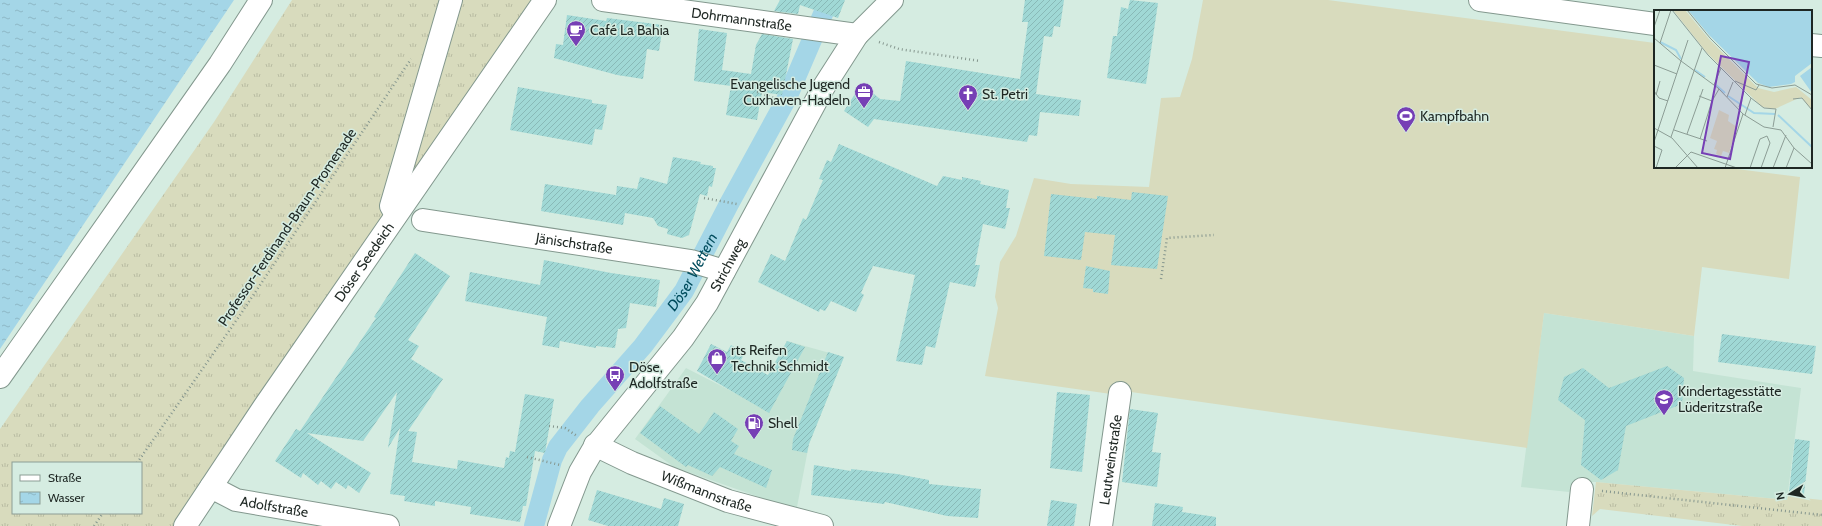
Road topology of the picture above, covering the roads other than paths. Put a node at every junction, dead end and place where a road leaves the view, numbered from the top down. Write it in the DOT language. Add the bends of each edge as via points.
graph roads {
  1 [pos="261,0"];
  2 [pos="451,0"];
  3 [pos="545,0"];
  4 [pos="603,0"];
  5 [pos="892,0"];
  6 [pos="1480,0"];
  7 [pos="1654,24"];
  8 [pos="857,36"];
  9 [pos="1812,45"];
  10 [pos="1822,46"];
  11 [pos="396,215"];
  12 [pos="423,220"];
  13 [pos="707,265"];
  14 [pos="0,377"];
  15 [pos="1120,393"];
  16 [pos="596,445"];
  17 [pos="211,487"];
  18 [pos="1582,489"];
  19 [pos="184,526"];
  20 [pos="388,526"];
  21 [pos="559,526"];
  22 [pos="822,526"];
  23 [pos="1101,526"];
  24 [pos="1578,526"];
  1 -- 14 [label="street" via="220,64"];
  2 -- 11 [label="street" via="391,206"];
  3 -- 11 [label="street, Döser Seedeich"];
  4 -- 8 [label="street, Dohrmannstraße"];
  5 -- 8 [label="street, Strichweg"];
  6 -- 7 [label="street"];
  8 -- 13 [label="street, Strichweg"];
  9 -- 10 [label="street"];
  11 -- 17 [label="street, Döser Seedeich"];
  12 -- 13 [label="street, Jänischstraße"];
  13 -- 16 [label="street, Strichweg" via="707,303"];
  15 -- 23 [label="street, Leutweinstraße"];
  16 -- 21 [label="street, Strichweg" via="580,472"];
  16 -- 22 [label="street, Wißmannstraße" via="632,463 728,501"];
  17 -- 19 [label="street, Döser Seedeich"];
  17 -- 20 [label="street, Adolfstraße" via="236,500"];
  18 -- 24 [label="street"];
}
